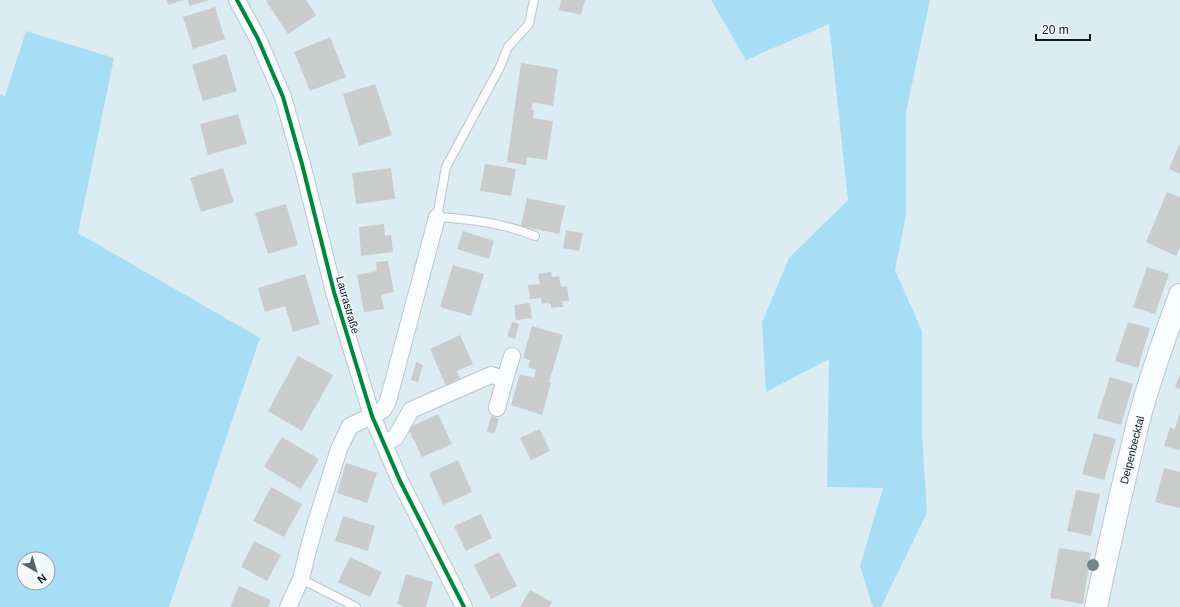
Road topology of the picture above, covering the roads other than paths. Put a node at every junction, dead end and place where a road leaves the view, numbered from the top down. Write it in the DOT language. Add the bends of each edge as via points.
graph roads {
  1 [pos="238,0"];
  2 [pos="534,0"];
  3 [pos="436,217"];
  4 [pos="535,236"];
  5 [pos="1180,295"];
  6 [pos="512,356"];
  7 [pos="505,379"];
  8 [pos="497,408"];
  9 [pos="372,416"];
  10 [pos="384,444"];
  11 [pos="301,579"];
  12 [pos="288,607"];
  13 [pos="356,607"];
  14 [pos="464,607"];
  15 [pos="1096,607"];
  1 -- 9 [label="street, Laurastraße" via="283,97 334,292"];
  2 -- 3 [label="lane" via="529,24 508,47 500,67 446,167"];
  3 -- 4 [label="lane" via="466,218 521,230"];
  3 -- 9 [label="street" via="388,401 383,410"];
  5 -- 15 [label="main road, Deipenbecktal" via="1139,422"];
  6 -- 7 [label="street"];
  7 -- 8 [label="street"];
  7 -- 10 [label="street" via="491,375 411,410 396,437"];
  9 -- 10 [label="street, Laurastraße"];
  9 -- 11 [label="street" via="350,426 339,449"];
  10 -- 14 [label="street, Laurastraße"];
  11 -- 12 [label="street"];
  11 -- 13 [label="lane"];
}
